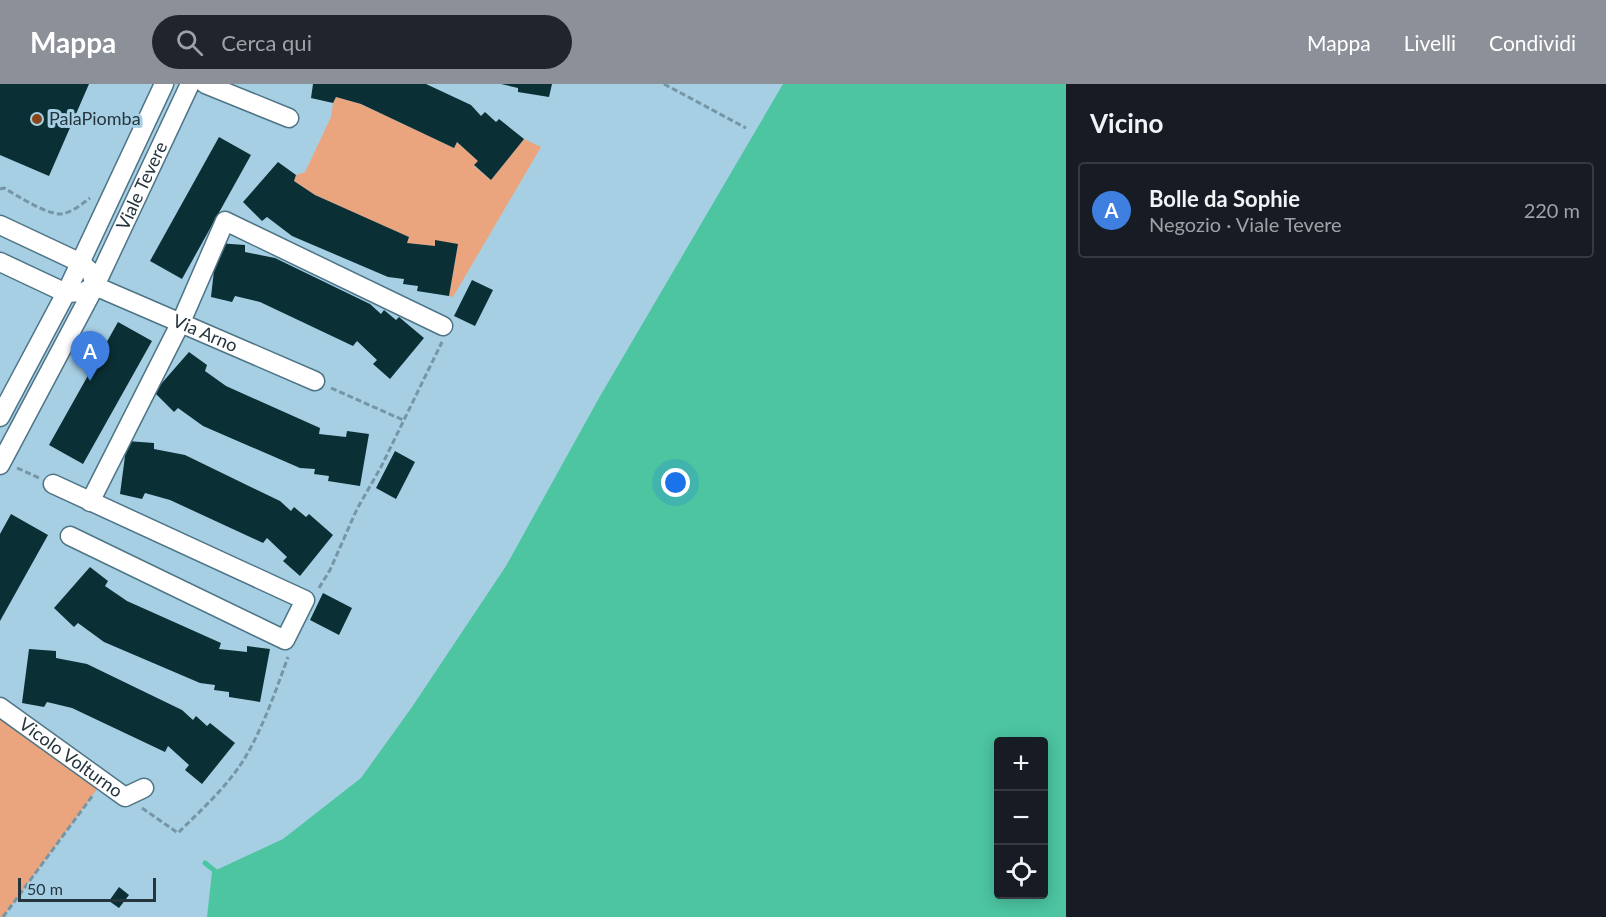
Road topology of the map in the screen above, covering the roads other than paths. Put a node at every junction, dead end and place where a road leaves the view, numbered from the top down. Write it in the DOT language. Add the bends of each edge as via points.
graph roads {
  1 [pos="164,84"];
  2 [pos="190,84"];
  3 [pos="205,84"];
  4 [pos="289,118"];
  5 [pos="0,225"];
  6 [pos="0,262"];
  7 [pos="81,263"];
  8 [pos="95,286"];
  9 [pos="66,293"];
  10 [pos="181,322"];
  11 [pos="442,326"];
  12 [pos="315,381"];
  13 [pos="0,417"];
  14 [pos="1,463"];
  15 [pos="53,484"];
  16 [pos="90,502"];
  17 [pos="70,536"];
  18 [pos="0,708"];
  19 [pos="144,788"];
  1 -- 7 [label="street, Viale Tevere"];
  2 -- 8 [label="street, Viale Tevere"];
  3 -- 4 [label="street"];
  5 -- 7 [label="street"];
  6 -- 9 [label="street"];
  7 -- 8 [label="street" via="91,272"];
  7 -- 9 [label="street, Viale Tevere"];
  8 -- 9 [label="street"];
  8 -- 10 [label="street, Via Arno"];
  8 -- 14 [label="street, Viale Tevere"];
  9 -- 13 [label="street, Viale Tevere"];
  10 -- 11 [label="street" via="225,221"];
  10 -- 12 [label="street, Via Arno"];
  10 -- 16 [label="street"];
  15 -- 16 [label="street"];
  16 -- 17 [label="street" via="305,600 285,640"];
  18 -- 19 [label="street, Vicolo Volturno" via="125,797"];
}
